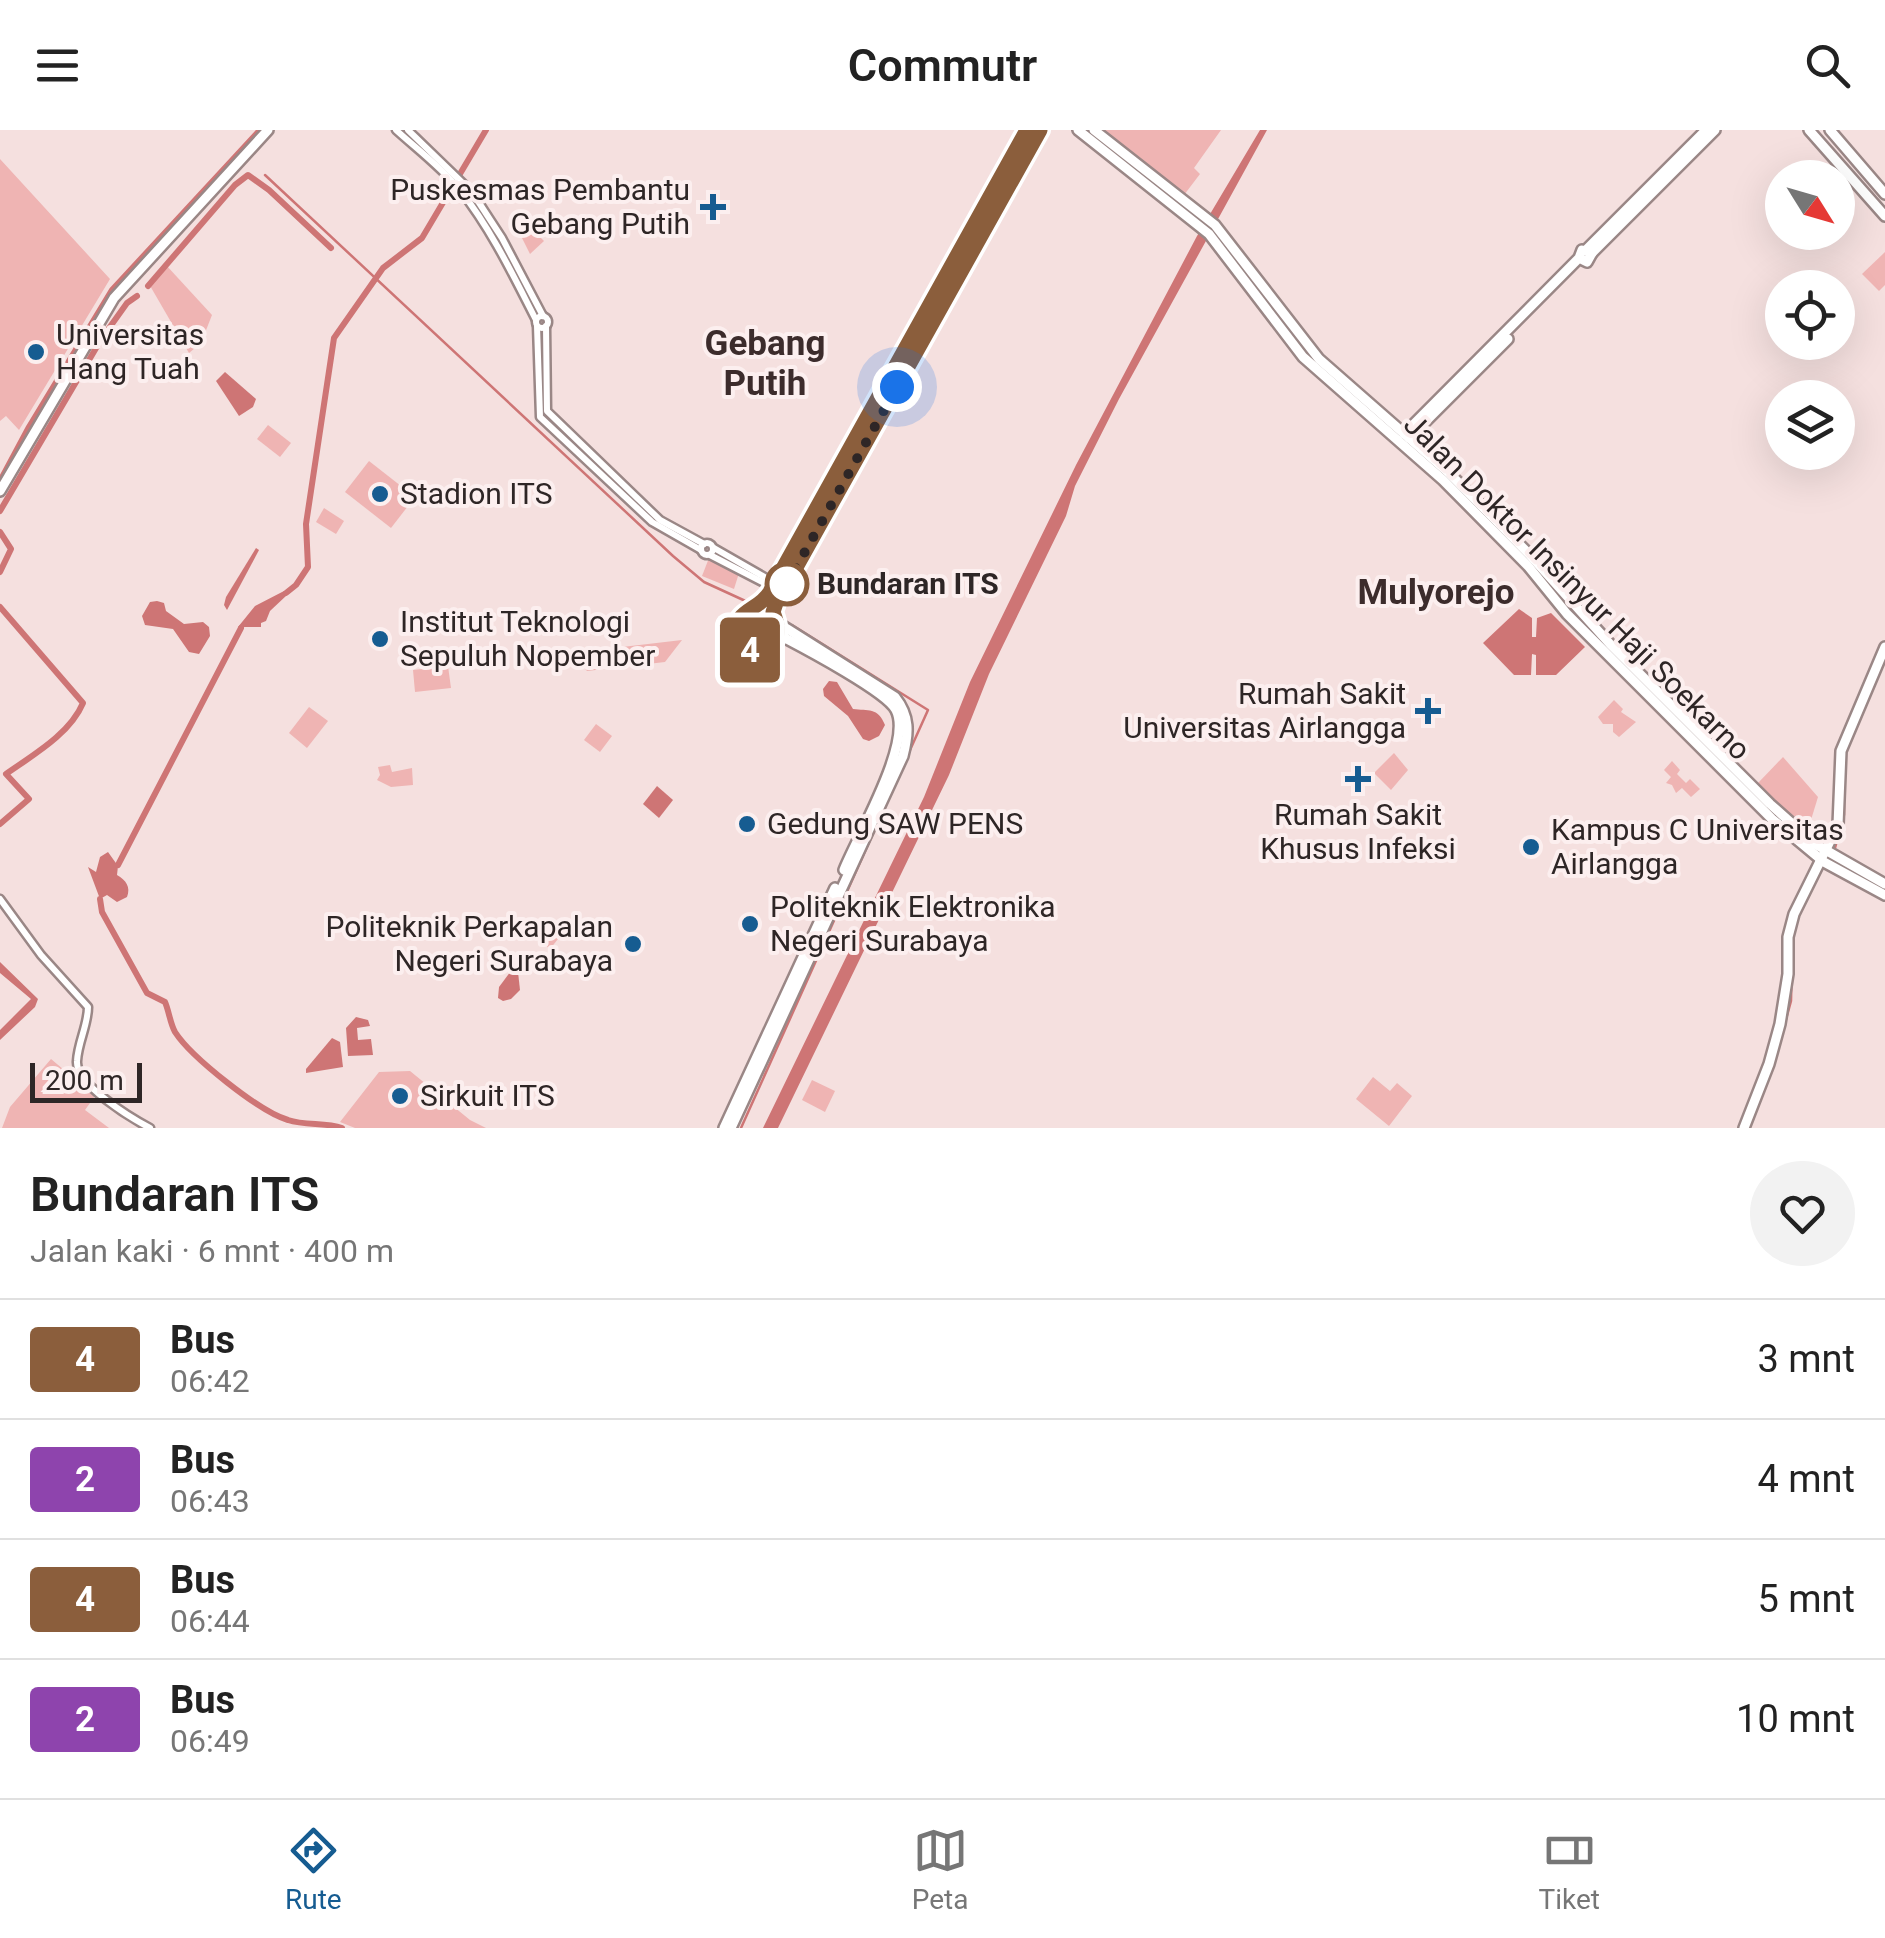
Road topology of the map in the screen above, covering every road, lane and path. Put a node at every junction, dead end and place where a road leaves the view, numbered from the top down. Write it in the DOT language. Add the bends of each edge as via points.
graph roads {
  1 [pos="268,130"];
  2 [pos="396,130"];
  3 [pos="408,130"];
  4 [pos="1026,130"];
  5 [pos="1040,130"];
  6 [pos="1078,130"];
  7 [pos="1094,130"];
  8 [pos="1706,130"];
  9 [pos="1716,130"];
  10 [pos="1809,130"];
  11 [pos="1830,130"];
  12 [pos="1818,141"];
  13 [pos="1134,160"];
  14 [pos="453,178"];
  15 [pos="1162,182"];
  16 [pos="1146,184"];
  17 [pos="1885,194"];
  18 [pos="1181,210"];
  19 [pos="1885,216"];
  20 [pos="1202,222"];
  21 [pos="1585,256"];
  22 [pos="962,258"];
  23 [pos="1360,402"];
  24 [pos="1407,436"];
  25 [pos="1446,477"];
  26 [pos="0,491"];
  27 [pos="712,552"];
  28 [pos="776,590"];
  29 [pos="778,623"];
  30 [pos="774,643"];
  31 [pos="1885,647"];
  32 [pos="854,675"];
  33 [pos="1833,840"];
  34 [pos="1815,844"];
  35 [pos="1827,858"];
  36 [pos="1885,884"];
  37 [pos="1885,895"];
  38 [pos="0,899"];
  39 [pos="150,1128"];
  40 [pos="727,1128"];
  41 [pos="1744,1128"];
  1 -- 26 [label="main road" via="114,298"];
  2 -- 14 [label="street"];
  3 -- 14 [label="street"];
  4 -- 22 [label="main road"];
  5 -- 22 [label="main road"];
  6 -- 16 [label="main road, Jalan Doktor Insinyur Haji Soekarno"];
  7 -- 13 [label="main road, Jalan Doktor Insinyur Haji Soekarno"];
  8 -- 21 [label="main road"];
  9 -- 21 [label="main road"];
  10 -- 12 [label="main road"];
  11 -- 12 [label="main road"];
  11 -- 17 [label="main road"];
  12 -- 19 [label="main road"];
  13 -- 15 [label="main road, Jalan Doktor Insinyur Haji Soekarno"];
  13 -- 16 [label="main road" via="1150,178"];
  14 -- 27 [label="street" via="499,240 540,322 547,412 664,532 702,547 706,556"];
  15 -- 18 [label="main road" via="1158,188"];
  15 -- 20 [label="main road, Jalan Doktor Insinyur Haji Soekarno"];
  16 -- 18 [label="main road, Jalan Doktor Insinyur Haji Soekarno"];
  18 -- 20 [label="main road, Jalan Doktor Insinyur Haji Soekarno"];
  20 -- 23 [label="main road, Jalan Doktor Insinyur Haji Soekarno"];
  21 -- 24 [label="main road"];
  22 -- 28 [label="main road"];
  23 -- 24 [label="main road, Jalan Doktor Insinyur Haji Soekarno"];
  23 -- 25 [label="main road, Jalan Doktor Insinyur Haji Soekarno"];
  24 -- 25 [label="main road, Jalan Doktor Insinyur Haji Soekarno"];
  25 -- 34 [label="main road, Jalan Doktor Insinyur Haji Soekarno"];
  25 -- 35 [label="main road, Jalan Doktor Insinyur Haji Soekarno" via="1603,651 1772,818"];
  27 -- 28 [label="street"];
  27 -- 28 [label="street" via="768,579"];
  28 -- 29 [label="main road"];
  28 -- 30 [label="main road" via="740,616 736,634 755,651"];
  29 -- 30 [label="main road"];
  29 -- 32 [label="main road"];
  30 -- 32 [label="main road" via="785,638"];
  31 -- 33 [label="main road" via="1839,757"];
  32 -- 40 [label="main road" via="896,711 896,754"];
  33 -- 34 [label="main road"];
  33 -- 35 [label="main road"];
  34 -- 35 [label="main road, Jalan Doktor Insinyur Haji Soekarno"];
  35 -- 36 [label="main road, Jalan Doktor Insinyur Haji Soekarno"];
  35 -- 37 [label="main road, Jalan Doktor Insinyur Haji Soekarno"];
  35 -- 41 [label="main road" via="1792,920 1780,1024"];
  38 -- 39 [label="street" via="88,1007 76,1066 94,1089"];
}
